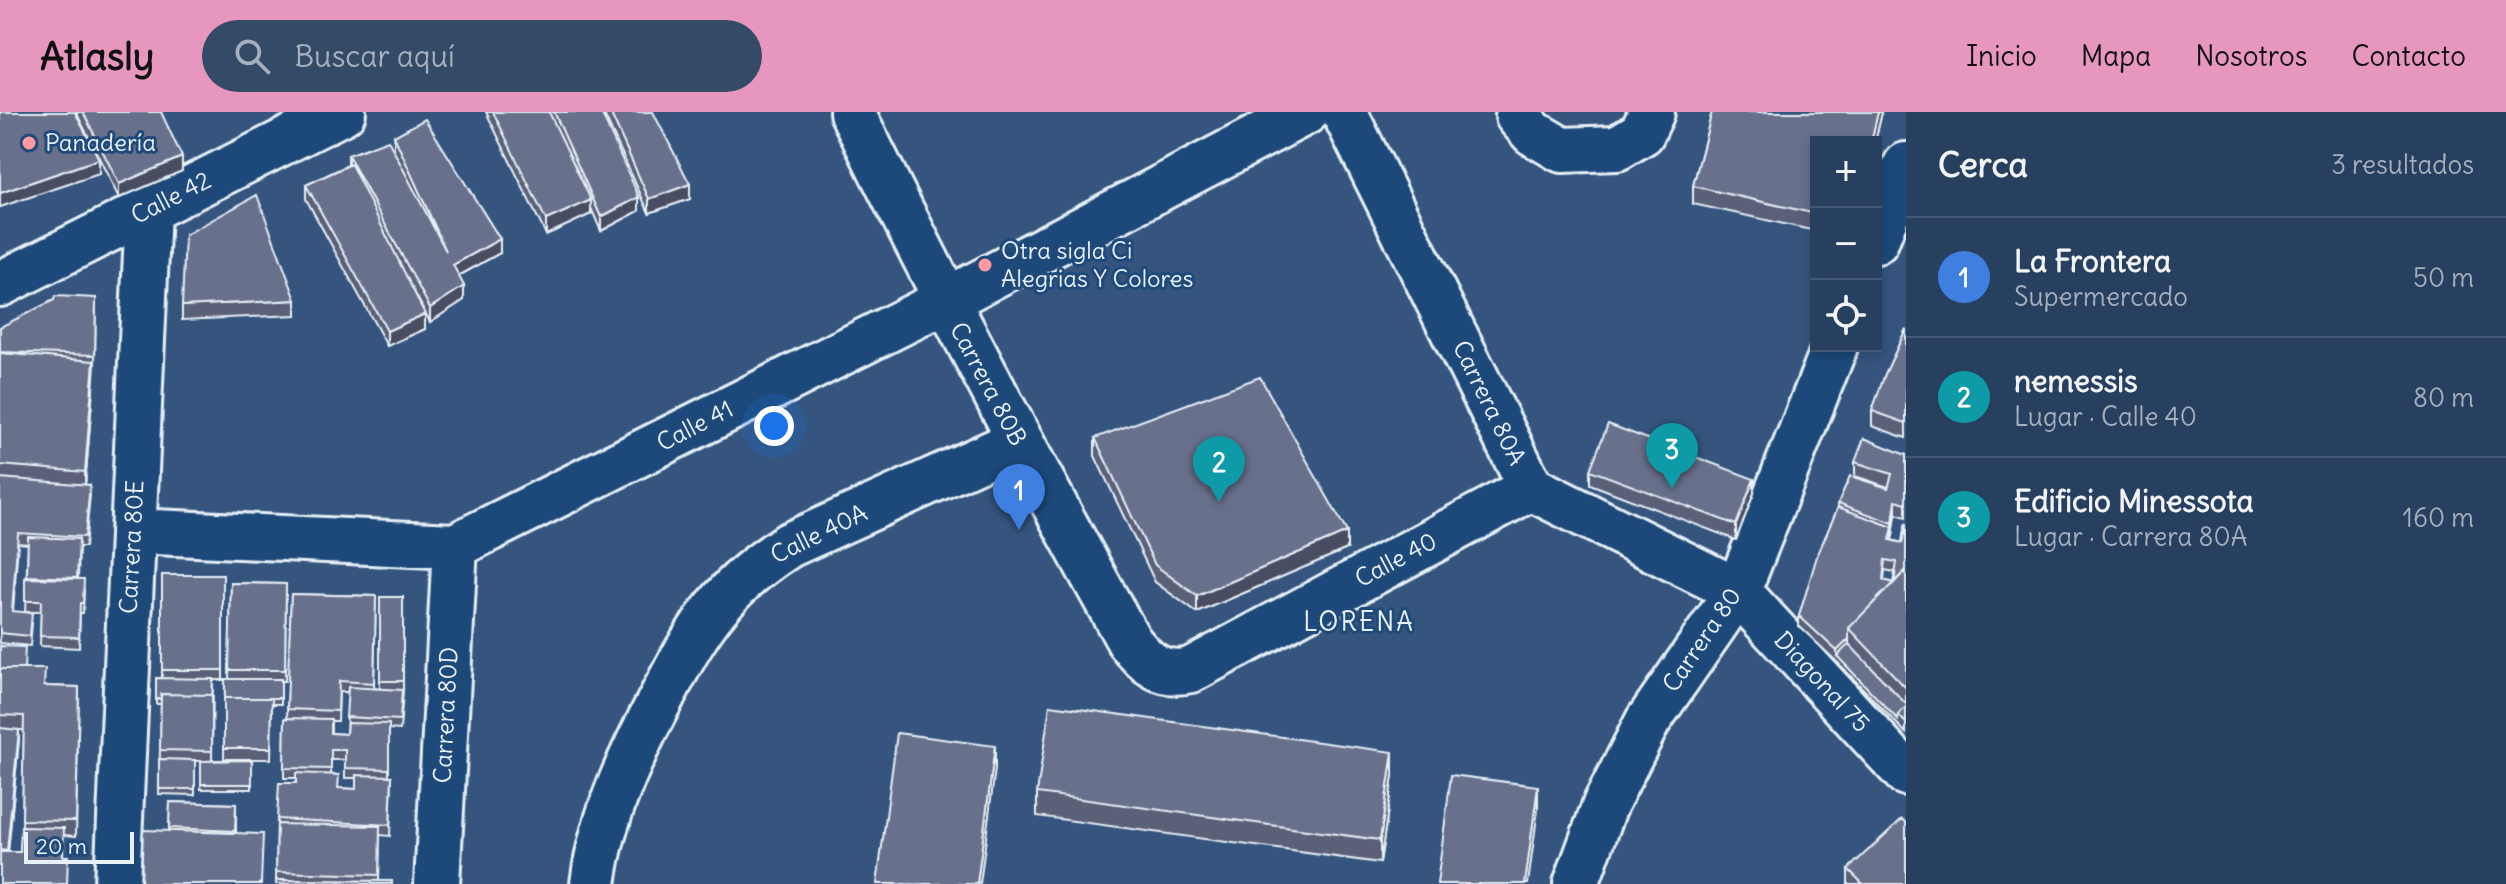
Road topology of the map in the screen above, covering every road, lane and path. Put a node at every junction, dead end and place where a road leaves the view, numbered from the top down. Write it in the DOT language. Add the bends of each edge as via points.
graph roads {
  1 [pos="343,112"];
  2 [pos="852,112"];
  3 [pos="1306,112"];
  4 [pos="1344,112"];
  5 [pos="1652,112"];
  6 [pos="1518,116"];
  7 [pos="1906,165"];
  8 [pos="148,210"];
  9 [pos="1882,226"];
  10 [pos="0,284"];
  11 [pos="945,301"];
  12 [pos="1833,352"];
  13 [pos="1019,441"];
  14 [pos="1531,488"];
  15 [pos="133,531"];
  16 [pos="455,546"];
  17 [pos="1738,591"];
  18 [pos="1175,673"];
  19 [pos="1906,773"];
  20 [pos="117,884"];
  21 [pos="437,884"];
  22 [pos="593,884"];
  23 [pos="1576,884"];
  1 -- 8 [label="street, Calle 42"];
  2 -- 11 [label="street, Carrera 80B"];
  3 -- 11 [label="street, Calle 41"];
  4 -- 14 [label="street, Carrera 80A"];
  5 -- 6 [label="street" via="1642,133 1617,148 1562,150 1533,133"];
  7 -- 9 [label="street"];
  8 -- 10 [label="street, Calle 42"];
  8 -- 15 [label="street, Carrera 80E"];
  11 -- 13 [label="street, Carrera 80B"];
  11 -- 16 [label="street, Calle 41"];
  12 -- 17 [label="street, Carrera 80"];
  13 -- 18 [label="street, Carrera 80B" via="1129,641 1145,661"];
  13 -- 22 [label="street, Calle 40A" via="789,545 757,565 723,600 693,638 645,729 613,800"];
  14 -- 17 [label="street, Carrera 80A"];
  14 -- 18 [label="street, Calle 40" via="1191,670"];
  15 -- 16 [label="street, Calle 41"];
  15 -- 20 [label="street, Carrera 80E"];
  16 -- 21 [label="street, Carrera 80D"];
  17 -- 19 [label="street, Diagonal 75"];
  17 -- 23 [label="street, Carrera 80" via="1648,721 1605,805"];
}
